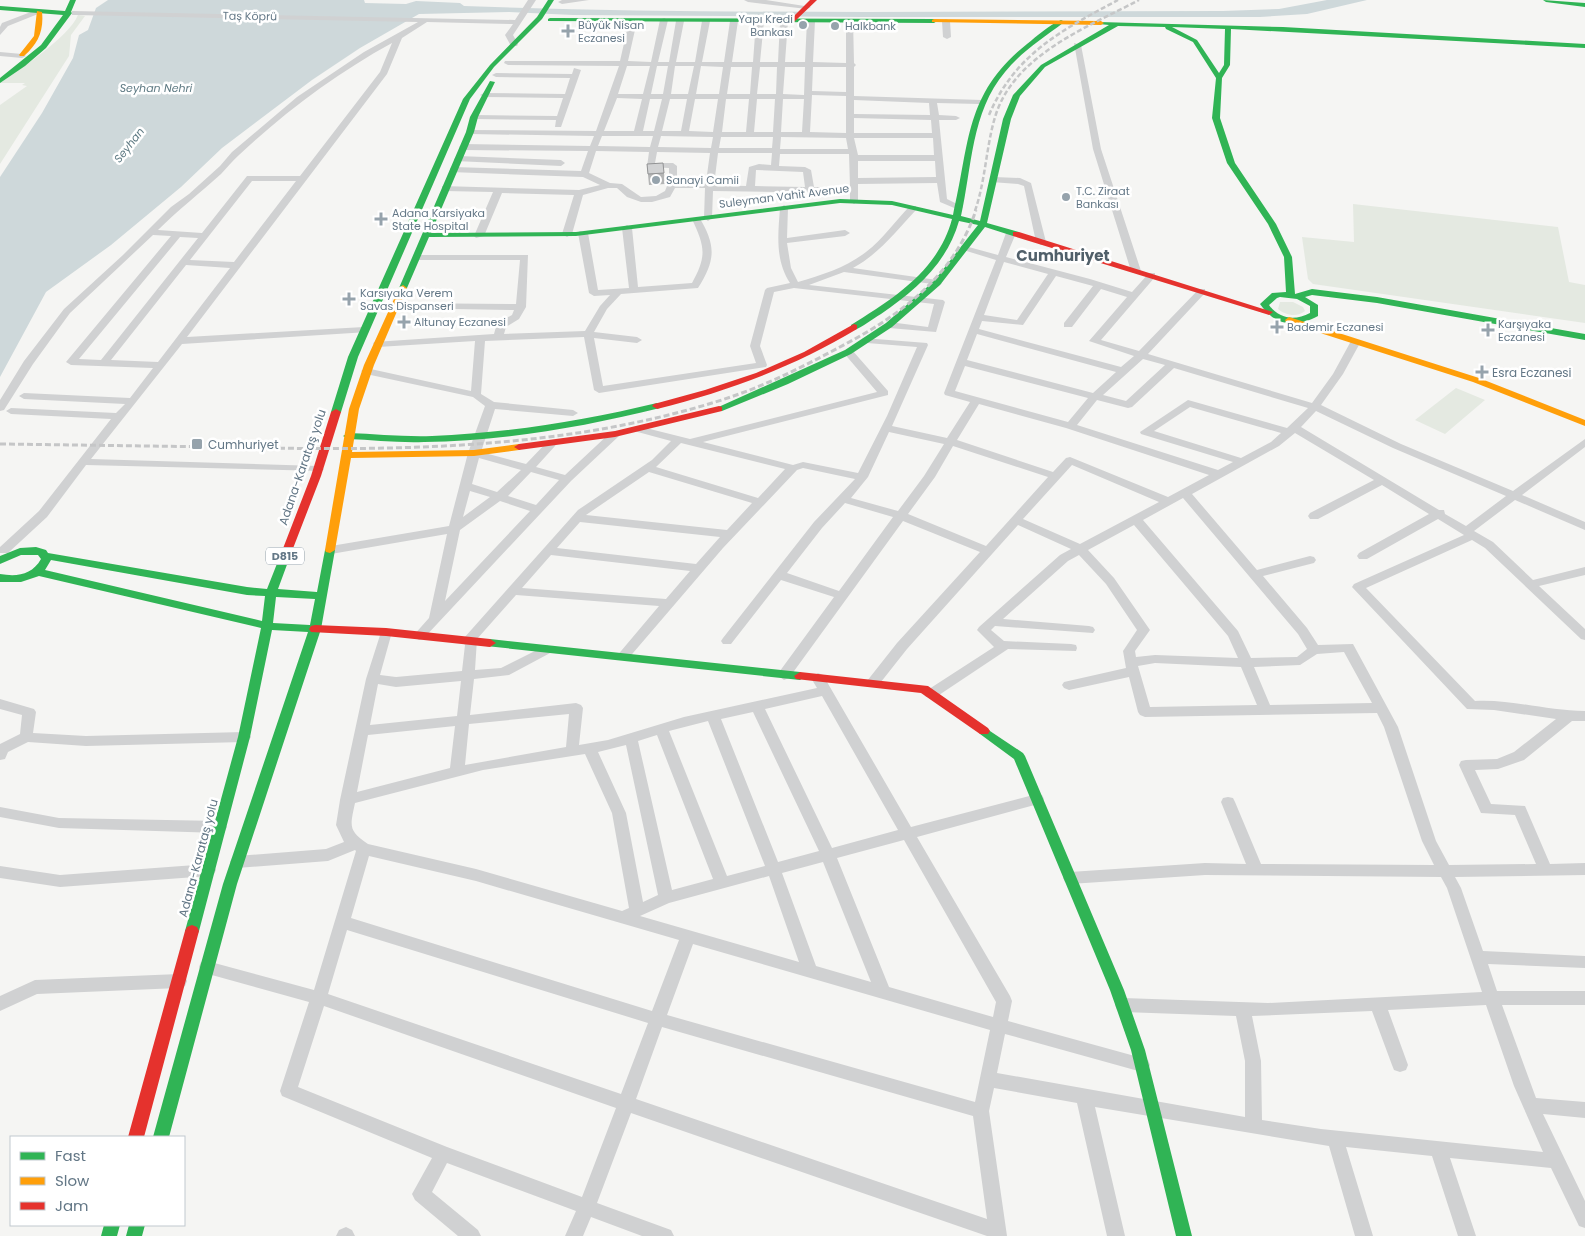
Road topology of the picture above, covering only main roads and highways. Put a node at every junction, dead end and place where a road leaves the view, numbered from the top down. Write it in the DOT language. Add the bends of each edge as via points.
graph roads {
  1 [pos="52,0"];
  2 [pos="73,0"];
  3 [pos="1546,0"];
  4 [pos="809,5"];
  5 [pos="1585,5"];
  6 [pos="0,8"];
  7 [pos="553,9"];
  8 [pos="39,12"];
  9 [pos="75,13"];
  10 [pos="790,20"];
  11 [pos="1062,22"];
  12 [pos="1118,23"];
  13 [pos="1149,24"];
  14 [pos="1228,27"];
  15 [pos="1585,46"];
  16 [pos="1,77"];
  17 [pos="1219,78"];
  18 [pos="958,212"];
  19 [pos="983,224"];
  20 [pos="426,235"];
  21 [pos="1165,280"];
  22 [pos="1294,295"];
  23 [pos="1269,298"];
  24 [pos="1377,300"];
  25 [pos="1269,312"];
  26 [pos="1315,314"];
  27 [pos="1289,320"];
  28 [pos="1585,337"];
  29 [pos="1394,354"];
  30 [pos="1585,423"];
  31 [pos="348,436"];
  32 [pos="347,455"];
  33 [pos="5,553"];
  34 [pos="45,556"];
  35 [pos="38,572"];
  36 [pos="2,581"];
  37 [pos="271,594"];
  38 [pos="322,596"];
  39 [pos="267,626"];
  40 [pos="316,630"];
  41 [pos="136,1136"];
  42 [pos="161,1136"];
  43 [pos="1184,1236"];
  1 -- 8 [label="main road"];
  2 -- 9 [label="main road"];
  3 -- 5 [label="main road"];
  4 -- 10 [label="main road"];
  6 -- 8 [label="main road"];
  7 -- 10 [label="main road" via="633,21"];
  7 -- 20 [label="main road" via="496,75 484,95"];
  7 -- 37 [label="main road, Adana-Karataş yolu / D815" via="492,66 467,99 353,357 318,469"];
  8 -- 9 [label="main road"];
  8 -- 16 [label="main road" via="39,35 30,49"];
  9 -- 16 [label="main road" via="42,51"];
  10 -- 11 [label="main road"];
  11 -- 12 [label="main road"];
  11 -- 18 [label="main road" via="1006,61 979,102"];
  12 -- 13 [label="main road"];
  12 -- 19 [label="main road" via="1043,66 1017,95 1007,119"];
  13 -- 14 [label="main road"];
  13 -- 17 [label="main road" via="1170,29 1195,41"];
  14 -- 15 [label="main road"];
  14 -- 17 [label="main road" via="1227,65"];
  17 -- 22 [label="main road" via="1216,118 1228,154 1242,182 1272,224 1288,257"];
  18 -- 19 [label="main road, Suleyman Vahit Avenue"];
  18 -- 20 [label="main road, Suleyman Vahit Avenue" via="913,208 854,190 784,208 481,244"];
  18 -- 31 [label="main road" via="945,249 899,297 851,331 755,378 671,404 606,418 431,439"];
  19 -- 21 [label="main road, Suleyman Vahit Avenue"];
  19 -- 32 [label="main road" via="937,283 890,325 848,352 719,409 615,434 551,444 474,453"];
  20 -- 31 [label="main road" via="366,371"];
  21 -- 23 [label="main road" via="1213,291"];
  21 -- 25 [label="main road"];
  22 -- 23 [label="main road"];
  22 -- 24 [label="main road" via="1312,292"];
  22 -- 26 [label="main road" via="1314,305"];
  23 -- 25 [label="main road" via="1264,304"];
  24 -- 26 [label="main road" via="1328,304"];
  24 -- 28 [label="main road"];
  25 -- 27 [label="main road"];
  26 -- 27 [label="main road" via="1304,320"];
  26 -- 29 [label="main road" via="1333,330"];
  27 -- 29 [label="main road"];
  29 -- 30 [label="main road" via="1476,380"];
  31 -- 32 [label="main road"];
  32 -- 38 [label="main road"];
  33 -- 34 [label="main road" via="30,550"];
  34 -- 35 [label="main road" via="45,564"];
  34 -- 37 [label="main road"];
  35 -- 36 [label="main road" via="23,579"];
  35 -- 39 [label="main road"];
  37 -- 38 [label="main road"];
  37 -- 39 [label="main road, Adana-Karataş yolu / D815"];
  38 -- 40 [label="main road"];
  39 -- 40 [label="main road"];
  39 -- 41 [label="main road, Adana-Karataş yolu / D815" via="244,737"];
  40 -- 42 [label="main road" via="237,862"];
  40 -- 43 [label="main road" via="386,632 622,657 784,675 821,685 872,684 924,689 1018,756 1123,1005 1142,1065"];
}
